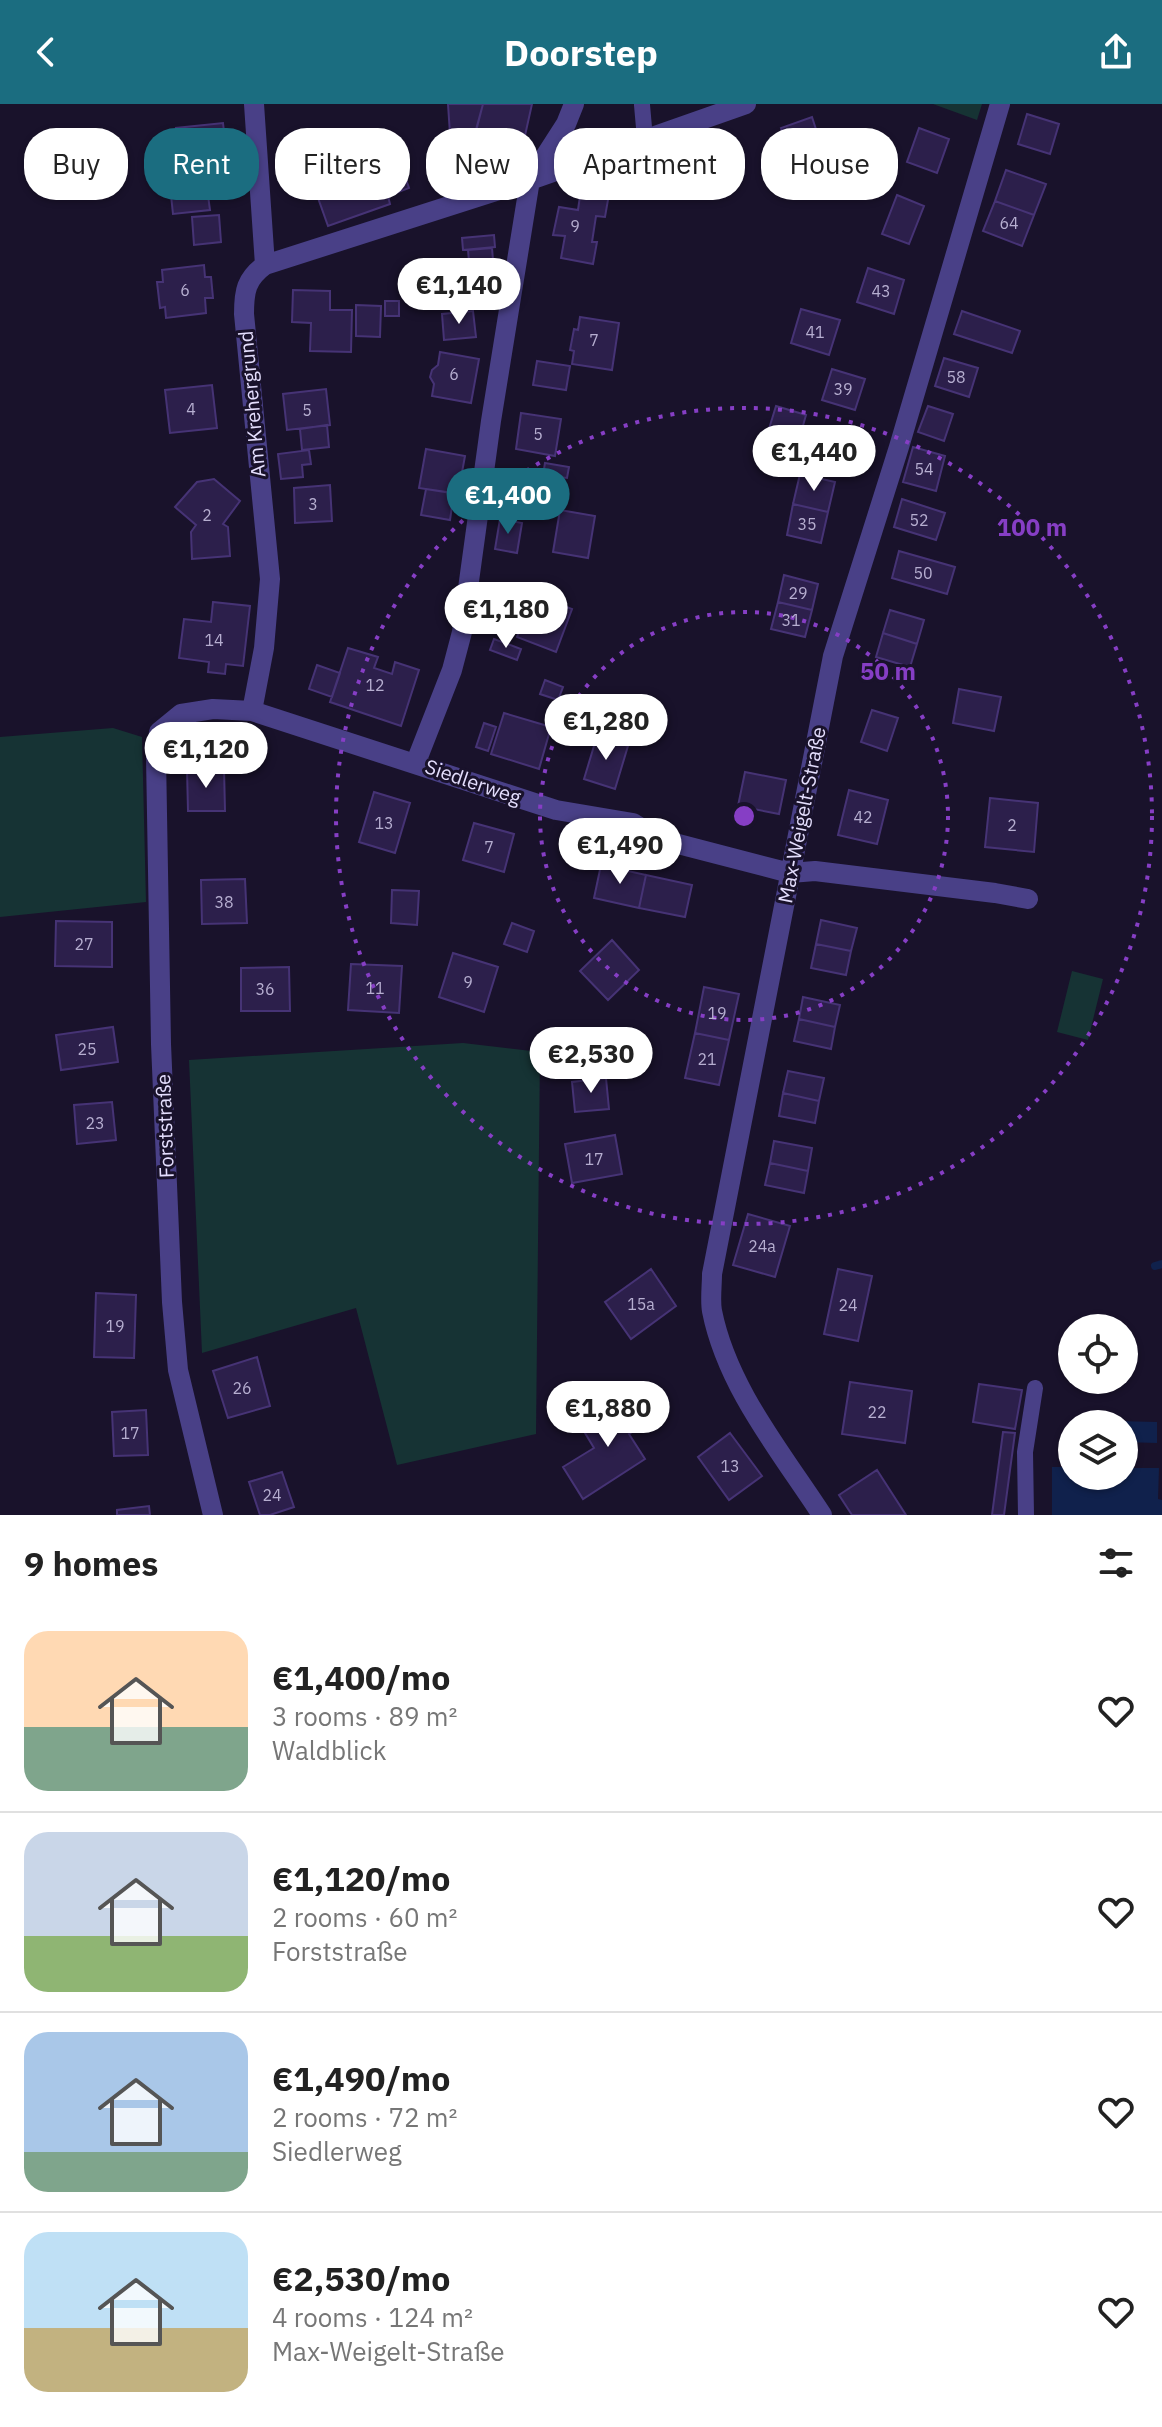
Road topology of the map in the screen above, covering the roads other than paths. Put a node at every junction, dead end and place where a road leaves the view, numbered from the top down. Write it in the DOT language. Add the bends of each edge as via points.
graph roads {
  1 [pos="254,104"];
  2 [pos="574,104"];
  3 [pos="746,104"];
  4 [pos="1000,104"];
  5 [pos="642,105"];
  6 [pos="644,128"];
  7 [pos="677,128"];
  8 [pos="538,168"];
  9 [pos="468,200"];
  10 [pos="527,200"];
  11 [pos="265,265"];
  12 [pos="252,711"];
  13 [pos="159,732"];
  14 [pos="416,762"];
  15 [pos="790,873"];
  16 [pos="1028,899"];
  17 [pos="1035,1388"];
  18 [pos="213,1515"];
  19 [pos="822,1515"];
  20 [pos="1026,1515"];
  1 -- 11 [label="street"];
  2 -- 8 [label="street"];
  3 -- 7 [label="street"];
  4 -- 15 [label="street, Max-Weigelt-Straße" via="833,656"];
  5 -- 6 [label="lane"];
  9 -- 11 [label="street"];
  10 -- 14 [label="street" via="462,632"];
  11 -- 12 [label="street, Am Krehergrund" via="244,289 270,579"];
  12 -- 13 [label="street, Siedlerweg" via="181,714"];
  12 -- 14 [label="street, Siedlerweg"];
  13 -- 18 [label="street, Forststraße" via="161,1044 172,1302 178,1370"];
  14 -- 15 [label="street, Siedlerweg" via="556,810 633,823 659,839"];
  15 -- 16 [label="street, Siedlerweg" via="815,871"];
  15 -- 19 [label="street, Max-Weigelt-Straße" via="712,1274 711,1308 724,1353 758,1419"];
  17 -- 20 [label="lane" via="1025,1452"];
}
